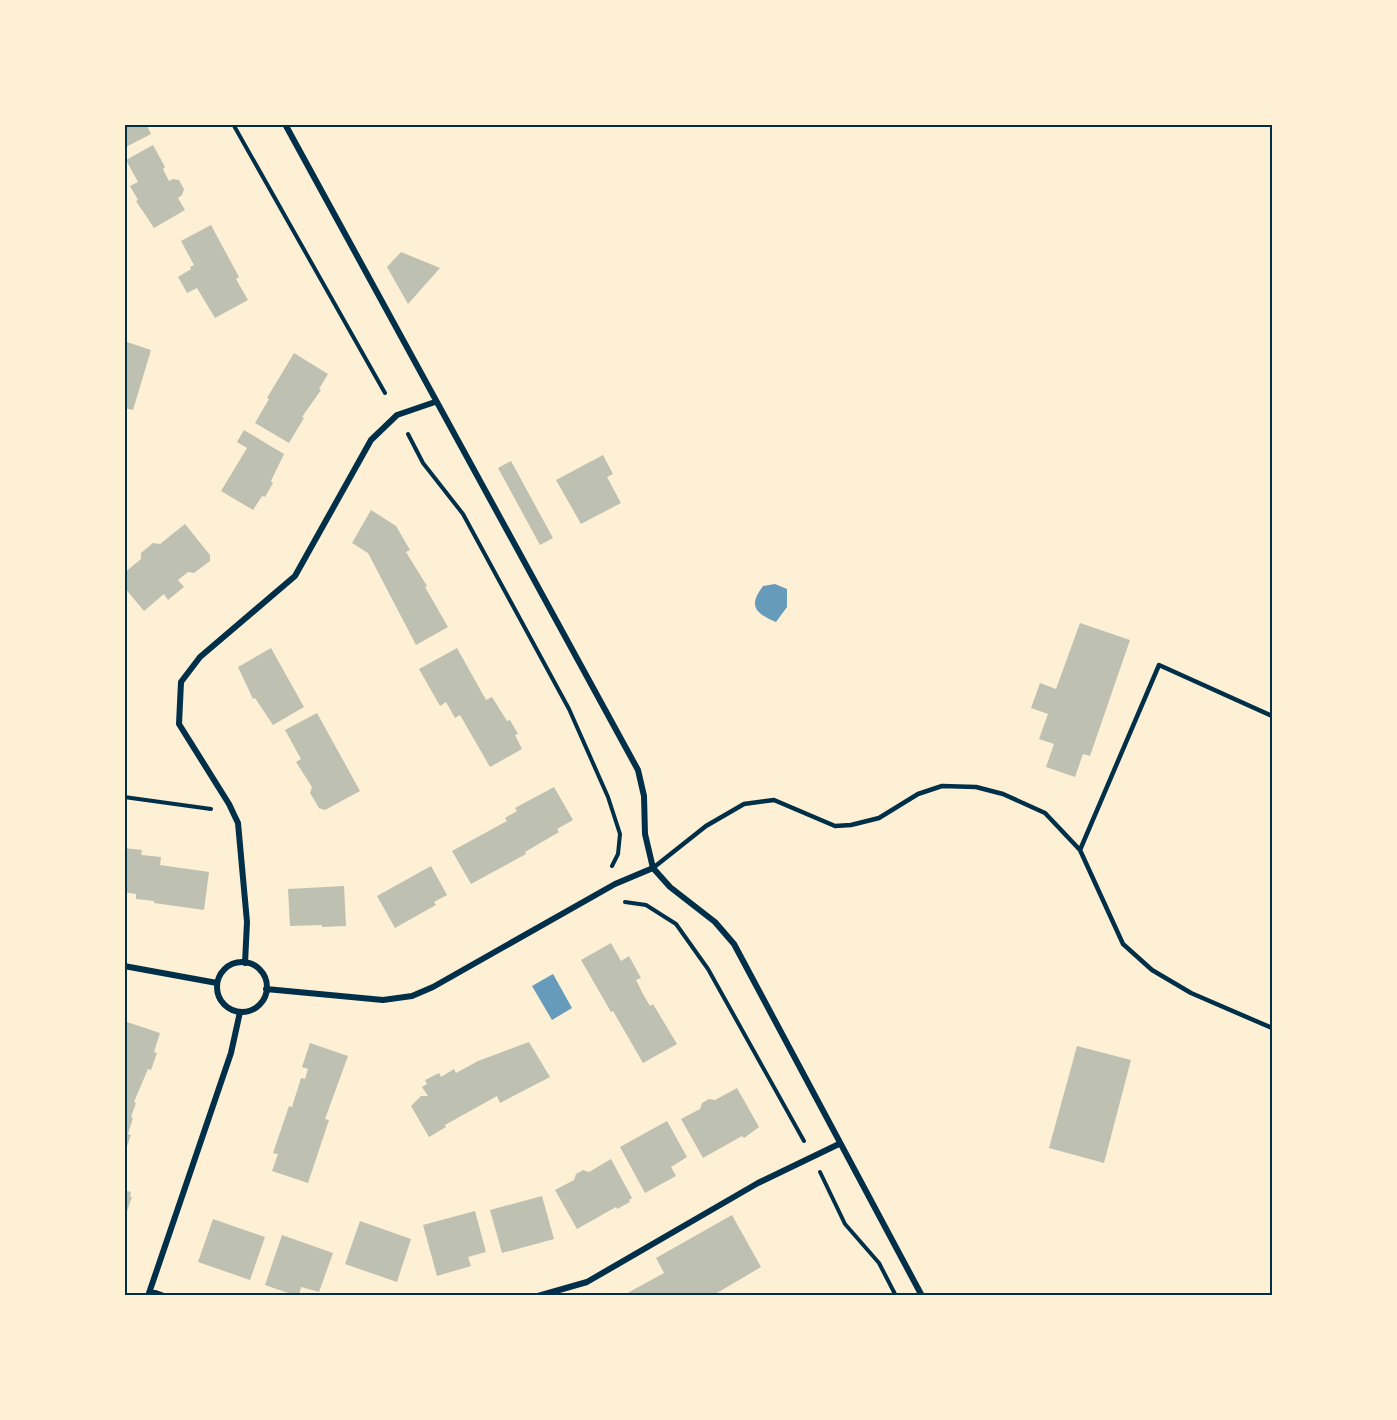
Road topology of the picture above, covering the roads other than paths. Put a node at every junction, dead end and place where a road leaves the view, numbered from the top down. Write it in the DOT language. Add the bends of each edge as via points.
graph roads {
  1 [pos="285,124"];
  2 [pos="435,402"];
  3 [pos="1272,716"];
  4 [pos="1080,850"];
  5 [pos="653,868"];
  6 [pos="245,963"];
  7 [pos="124,966"];
  8 [pos="217,983"];
  9 [pos="266,989"];
  10 [pos="240,1012"];
  11 [pos="1272,1028"];
  12 [pos="839,1144"];
  13 [pos="149,1293"];
  14 [pos="164,1296"];
  15 [pos="538,1296"];
  16 [pos="922,1296"];
  1 -- 2 [label="street"];
  2 -- 5 [label="street" via="638,770"];
  2 -- 6 [label="street" via="397,415 371,440 295,576 200,657 181,682 179,724 238,823 247,922"];
  3 -- 4 [label="lane" via="1159,665"];
  4 -- 5 [label="lane" via="1045,813 1003,794 976,787 942,786 918,794 879,818 851,825 835,826 774,800 744,804 706,826"];
  4 -- 11 [label="lane" via="1123,944 1152,970 1191,993"];
  5 -- 9 [label="street" via="615,884 412,996 383,1000"];
  5 -- 12 [label="street" via="669,887 715,922 734,944"];
  6 -- 8 [label="street" via="230,965"];
  6 -- 9 [label="street" via="258,968"];
  7 -- 8 [label="street"];
  8 -- 10 [label="street" via="220,999"];
  9 -- 10 [label="street" via="261,1003"];
  10 -- 13 [label="street" via="231,1053"];
  12 -- 15 [label="street" via="758,1183 587,1282"];
  12 -- 16 [label="street"];
  13 -- 14 [label="street"];
}
